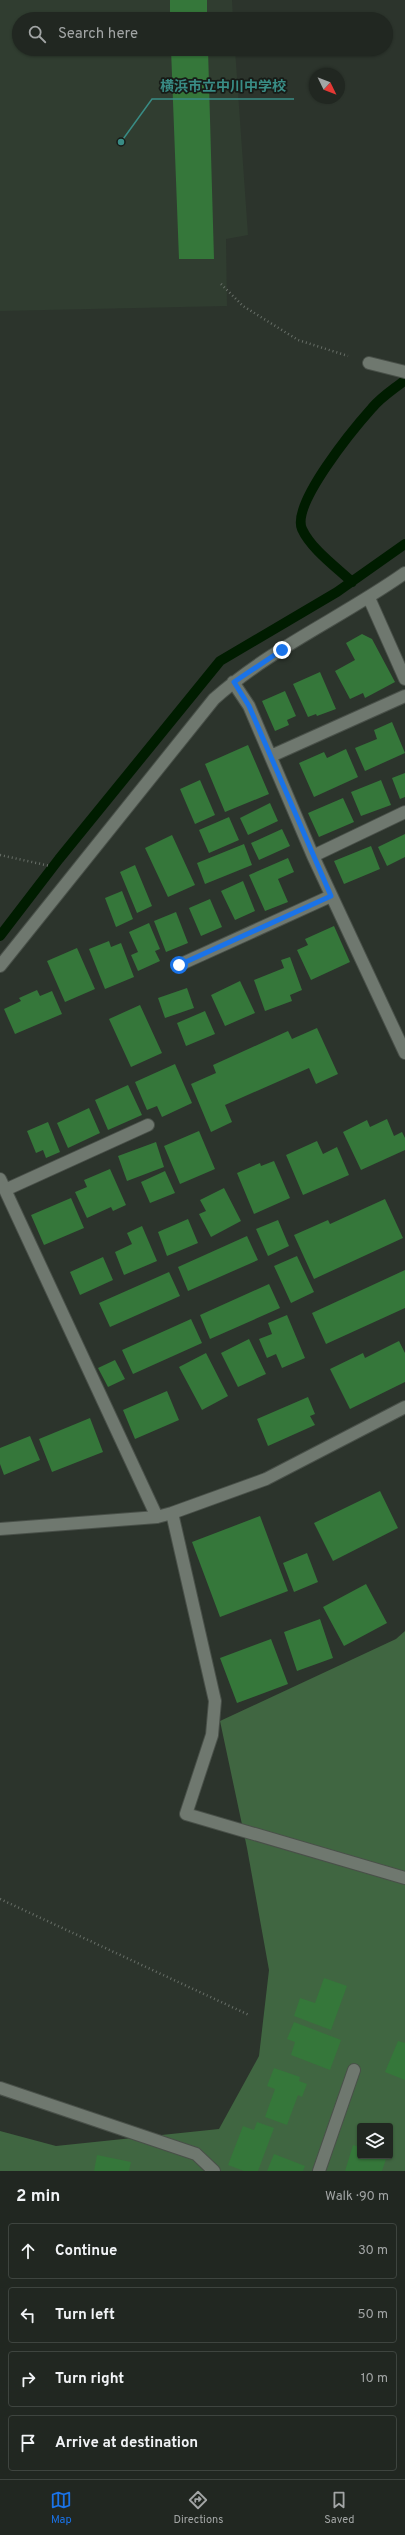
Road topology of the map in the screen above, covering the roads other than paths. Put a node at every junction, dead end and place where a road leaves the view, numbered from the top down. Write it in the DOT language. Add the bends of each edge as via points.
graph roads {
  1 [pos="369,363"];
  2 [pos="405,372"];
  3 [pos="405,573"];
  4 [pos="369,598"];
  5 [pos="405,679"];
  6 [pos="234,682"];
  7 [pos="405,696"];
  8 [pos="271,756"];
  9 [pos="405,812"];
  10 [pos="313,856"];
  11 [pos="331,896"];
  12 [pos="179,965"];
  13 [pos="0,966"];
  14 [pos="405,1053"];
  15 [pos="148,1125"];
  16 [pos="0,1179"];
  17 [pos="5,1190"];
  18 [pos="405,1407"];
  19 [pos="172,1513"];
  20 [pos="157,1517"];
  21 [pos="0,1529"];
  22 [pos="405,1878"];
  23 [pos="354,2070"];
  24 [pos="0,2088"];
  25 [pos="214,2171"];
  26 [pos="319,2171"];
  1 -- 2 [label="street"];
  3 -- 4 [label="street"];
  4 -- 5 [label="street"];
  4 -- 6 [label="street"];
  6 -- 8 [label="street" via="244,696"];
  6 -- 13 [label="street" via="214,699"];
  7 -- 8 [label="street"];
  8 -- 10 [label="street"];
  9 -- 10 [label="street"];
  10 -- 11 [label="street"];
  11 -- 12 [label="street"];
  11 -- 14 [label="street"];
  15 -- 17 [label="street"];
  16 -- 17 [label="street"];
  17 -- 20 [label="street"];
  18 -- 19 [label="street" via="266,1479"];
  19 -- 20 [label="street"];
  19 -- 22 [label="street" via="215,1701 212,1735 186,1814"];
  20 -- 21 [label="street"];
  23 -- 26 [label="street"];
  24 -- 25 [label="street" via="196,2154"];
}
